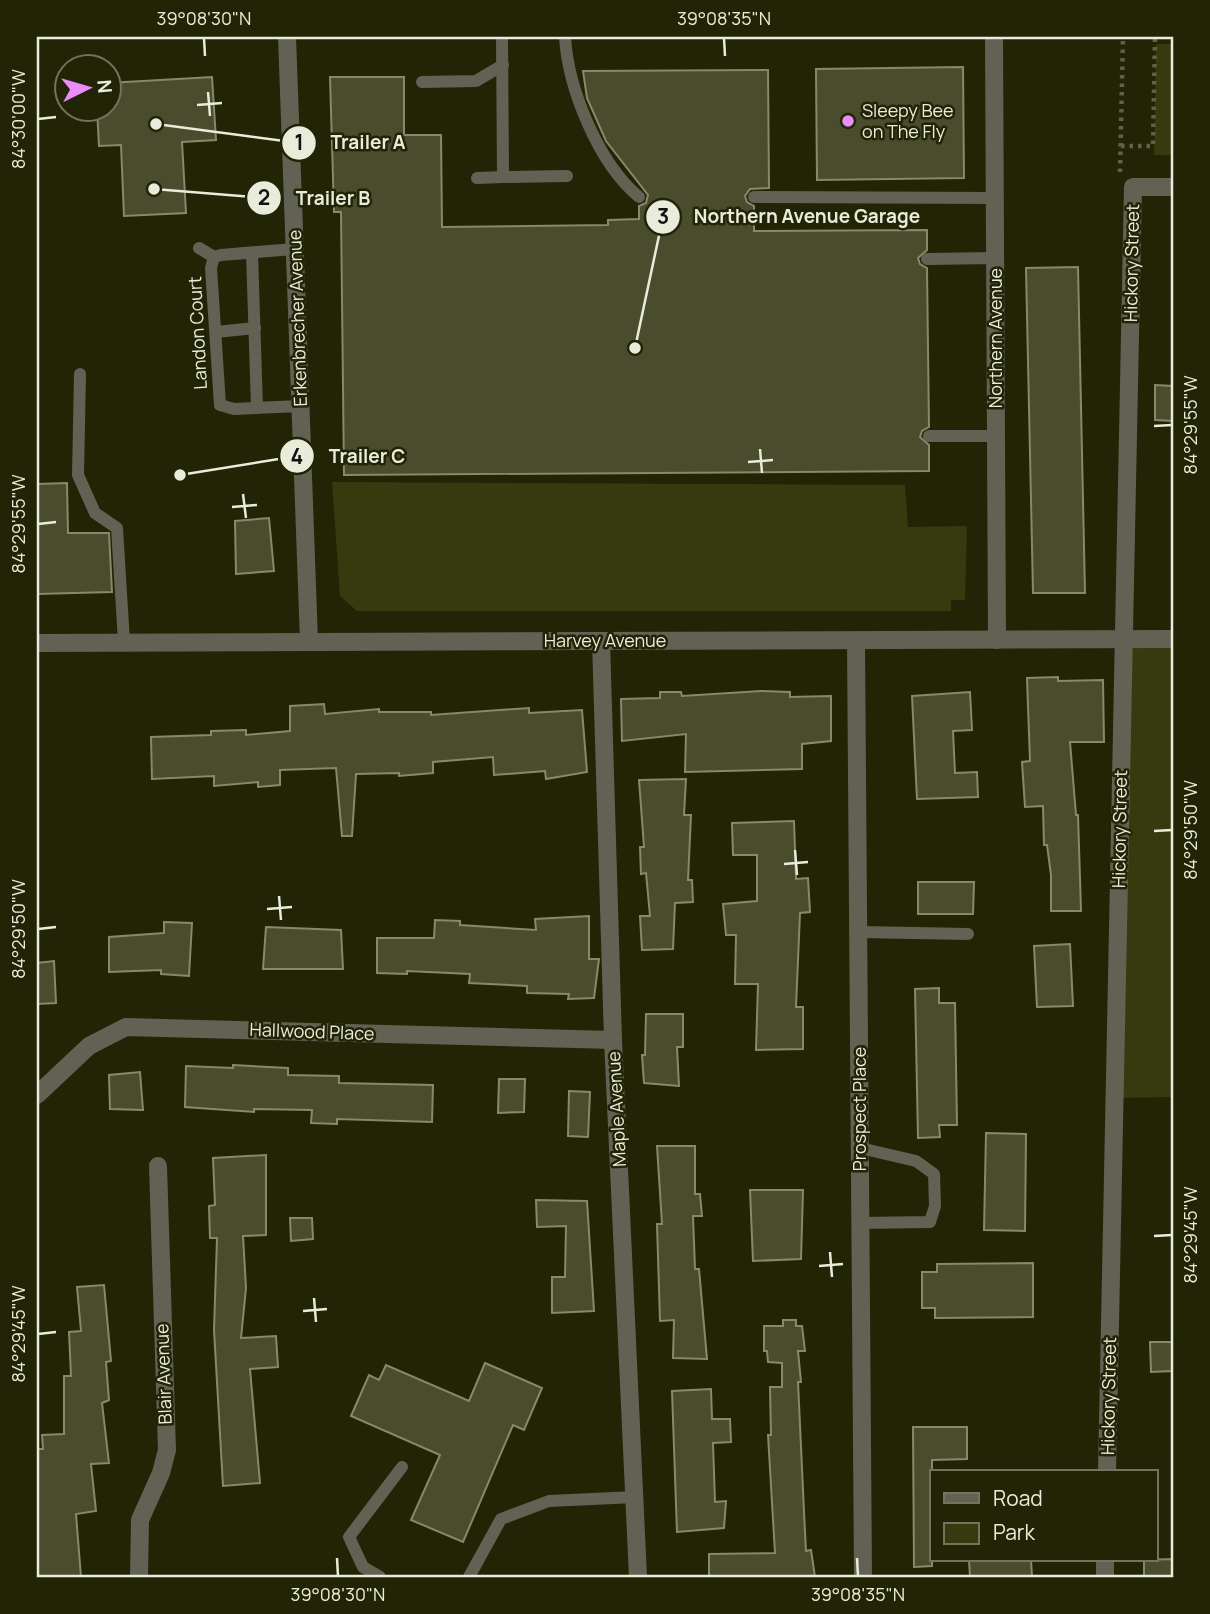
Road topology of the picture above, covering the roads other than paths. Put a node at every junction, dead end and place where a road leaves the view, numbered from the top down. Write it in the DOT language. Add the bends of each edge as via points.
graph roads {
  1 [pos="287,37"];
  2 [pos="502,37"];
  3 [pos="565,37"];
  4 [pos="994,37"];
  5 [pos="503,65"];
  6 [pos="422,82"];
  7 [pos="567,176"];
  8 [pos="503,177"];
  9 [pos="477,178"];
  10 [pos="1173,187"];
  11 [pos="639,197"];
  12 [pos="754,197"];
  13 [pos="995,198"];
  14 [pos="199,248"];
  15 [pos="295,249"];
  16 [pos="252,253"];
  17 [pos="214,257"];
  18 [pos="995,258"];
  19 [pos="927,259"];
  20 [pos="255,328"];
  21 [pos="216,332"];
  22 [pos="80,374"];
  23 [pos="301,406"];
  24 [pos="257,408"];
  25 [pos="929,436"];
  26 [pos="996,436"];
  27 [pos="1124,639"];
  28 [pos="1173,639"];
  29 [pos="998,640"];
  30 [pos="309,641"];
  31 [pos="601,641"];
  32 [pos="856,641"];
  33 [pos="124,642"];
  34 [pos="37,643"];
  35 [pos="859,932"];
  36 [pos="968,934"];
  37 [pos="613,1040"];
  38 [pos="37,1095"];
  39 [pos="860,1149"];
  40 [pos="158,1166"];
  41 [pos="860,1223"];
  42 [pos="402,1467"];
  43 [pos="1107,1470"];
  44 [pos="635,1497"];
  45 [pos="139,1577"];
  46 [pos="380,1577"];
  47 [pos="469,1577"];
  48 [pos="638,1577"];
  49 [pos="863,1577"];
  1 -- 15 [label="street, Erkenbrecher Avenue"];
  2 -- 5 [label="lane"];
  3 -- 11 [label="lane" via="577,98 610,163"];
  4 -- 13 [label="street, Northern Avenue"];
  5 -- 6 [label="lane" via="476,81"];
  5 -- 8 [label="lane"];
  7 -- 8 [label="lane"];
  8 -- 9 [label="lane"];
  10 -- 27 [label="street, Hickory Street" via="1133,187"];
  12 -- 13 [label="lane"];
  13 -- 18 [label="street, Northern Avenue"];
  14 -- 17 [label="lane"];
  15 -- 16 [label="lane, Landon Court"];
  15 -- 23 [label="street, Erkenbrecher Avenue"];
  16 -- 17 [label="lane, Landon Court"];
  16 -- 20 [label="lane"];
  17 -- 21 [label="lane, Landon Court"];
  18 -- 19 [label="lane"];
  18 -- 26 [label="street, Northern Avenue"];
  20 -- 21 [label="lane"];
  20 -- 24 [label="lane"];
  21 -- 24 [label="lane, Landon Court" via="220,405"];
  22 -- 33 [label="lane" via="78,475 95,513 117,528"];
  23 -- 24 [label="lane, Landon Court"];
  23 -- 30 [label="street, Erkenbrecher Avenue"];
  25 -- 26 [label="lane"];
  26 -- 29 [label="street, Northern Avenue"];
  27 -- 28 [label="street, Harvey Avenue"];
  27 -- 29 [label="street, Harvey Avenue"];
  27 -- 43 [label="street, Hickory Street"];
  29 -- 32 [label="street, Harvey Avenue"];
  30 -- 31 [label="street, Harvey Avenue"];
  30 -- 33 [label="street, Harvey Avenue"];
  31 -- 32 [label="street, Harvey Avenue"];
  31 -- 37 [label="street, Maple Avenue"];
  32 -- 35 [label="street, Prospect Place"];
  33 -- 34 [label="street, Harvey Avenue"];
  35 -- 36 [label="lane"];
  35 -- 39 [label="street, Prospect Place"];
  37 -- 38 [label="street, Hallwood Place" via="126,1027 89,1046"];
  37 -- 44 [label="street, Maple Avenue"];
  39 -- 41 [label="street, Prospect Place"];
  39 -- 41 [label="lane" via="916,1161 934,1174 936,1184 930,1222"];
  40 -- 45 [label="street, Blair Avenue" via="167,1450 162,1473 140,1520"];
  41 -- 49 [label="street, Prospect Place"];
  42 -- 46 [label="lane" via="349,1537 363,1567"];
  44 -- 47 [label="lane" via="549,1501 501,1519"];
  44 -- 48 [label="street, Maple Avenue"];
}
